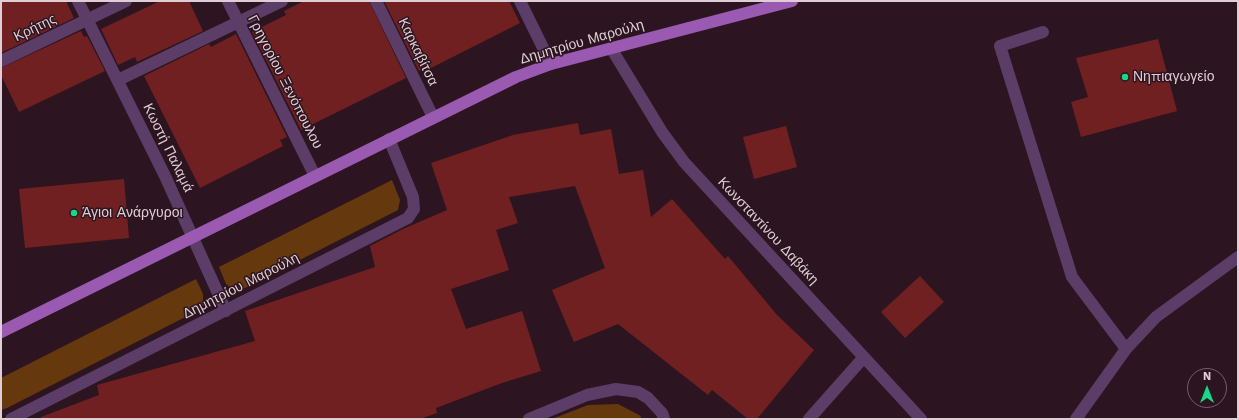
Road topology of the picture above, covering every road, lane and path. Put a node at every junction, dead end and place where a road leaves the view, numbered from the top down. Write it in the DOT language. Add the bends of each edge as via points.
graph roads {
  1 [pos="78,1"];
  2 [pos="126,1"];
  3 [pos="228,1"];
  4 [pos="282,1"];
  5 [pos="376,1"];
  6 [pos="520,1"];
  7 [pos="792,1"];
  8 [pos="87,20"];
  9 [pos="238,22"];
  10 [pos="1043,32"];
  11 [pos="612,48"];
  12 [pos="1,61"];
  13 [pos="551,64"];
  14 [pos="118,80"];
  15 [pos="433,117"];
  16 [pos="389,139"];
  17 [pos="315,176"];
  18 [pos="192,237"];
  19 [pos="1238,257"];
  20 [pos="226,311"];
  21 [pos="1,332"];
  22 [pos="1126,349"];
  23 [pos="864,357"];
  24 [pos="11,419"];
  25 [pos="529,419"];
  26 [pos="664,419"];
  27 [pos="809,419"];
  28 [pos="921,419"];
  29 [pos="1076,419"];
  1 -- 8 [label="street, Κωστή Παλαμά"];
  2 -- 8 [label="street, Κρήτης"];
  3 -- 9 [label="street, Γρηγορίου Ξενόπουλου"];
  4 -- 9 [label="street"];
  5 -- 15 [label="street, Καρκαβίτσα"];
  6 -- 13 [label="street"];
  7 -- 11 [label="main road, Δημητρίου Μαρούλη"];
  8 -- 12 [label="street, Κρήτης"];
  8 -- 14 [label="street, Κωστή Παλαμά"];
  9 -- 14 [label="street"];
  9 -- 17 [label="street, Γρηγορίου Ξενόπουλου"];
  10 -- 22 [label="street" via="1000,46 1072,277"];
  11 -- 13 [label="main road, Δημητρίου Μαρούλη"];
  11 -- 23 [label="street, Κωνσταντίνου Δαβάκη" via="662,132 684,162"];
  13 -- 15 [label="main road, Δημητρίου Μαρούλη" via="511,79"];
  14 -- 18 [label="street, Κωστή Παλαμά"];
  15 -- 16 [label="main road, Δημητρίου Μαρούλη"];
  16 -- 17 [label="main road, Δημητρίου Μαρούλη"];
  16 -- 20 [label="street, Δημητρίου Μαρούλη" via="414,197 411,216"];
  17 -- 18 [label="main road, Δημητρίου Μαρούλη"];
  18 -- 20 [label="street, Κωστή Παλαμά"];
  18 -- 21 [label="main road, Δημητρίου Μαρούλη"];
  19 -- 22 [label="street" via="1156,317"];
  20 -- 24 [label="street, Δημητρίου Μαρούλη"];
  22 -- 29 [label="street"];
  23 -- 27 [label="street"];
  23 -- 28 [label="street, Κωνσταντίνου Δαβάκη"];
  25 -- 26 [label="street" via="587,395 616,389 638,392 648,398 662,413"];
}
